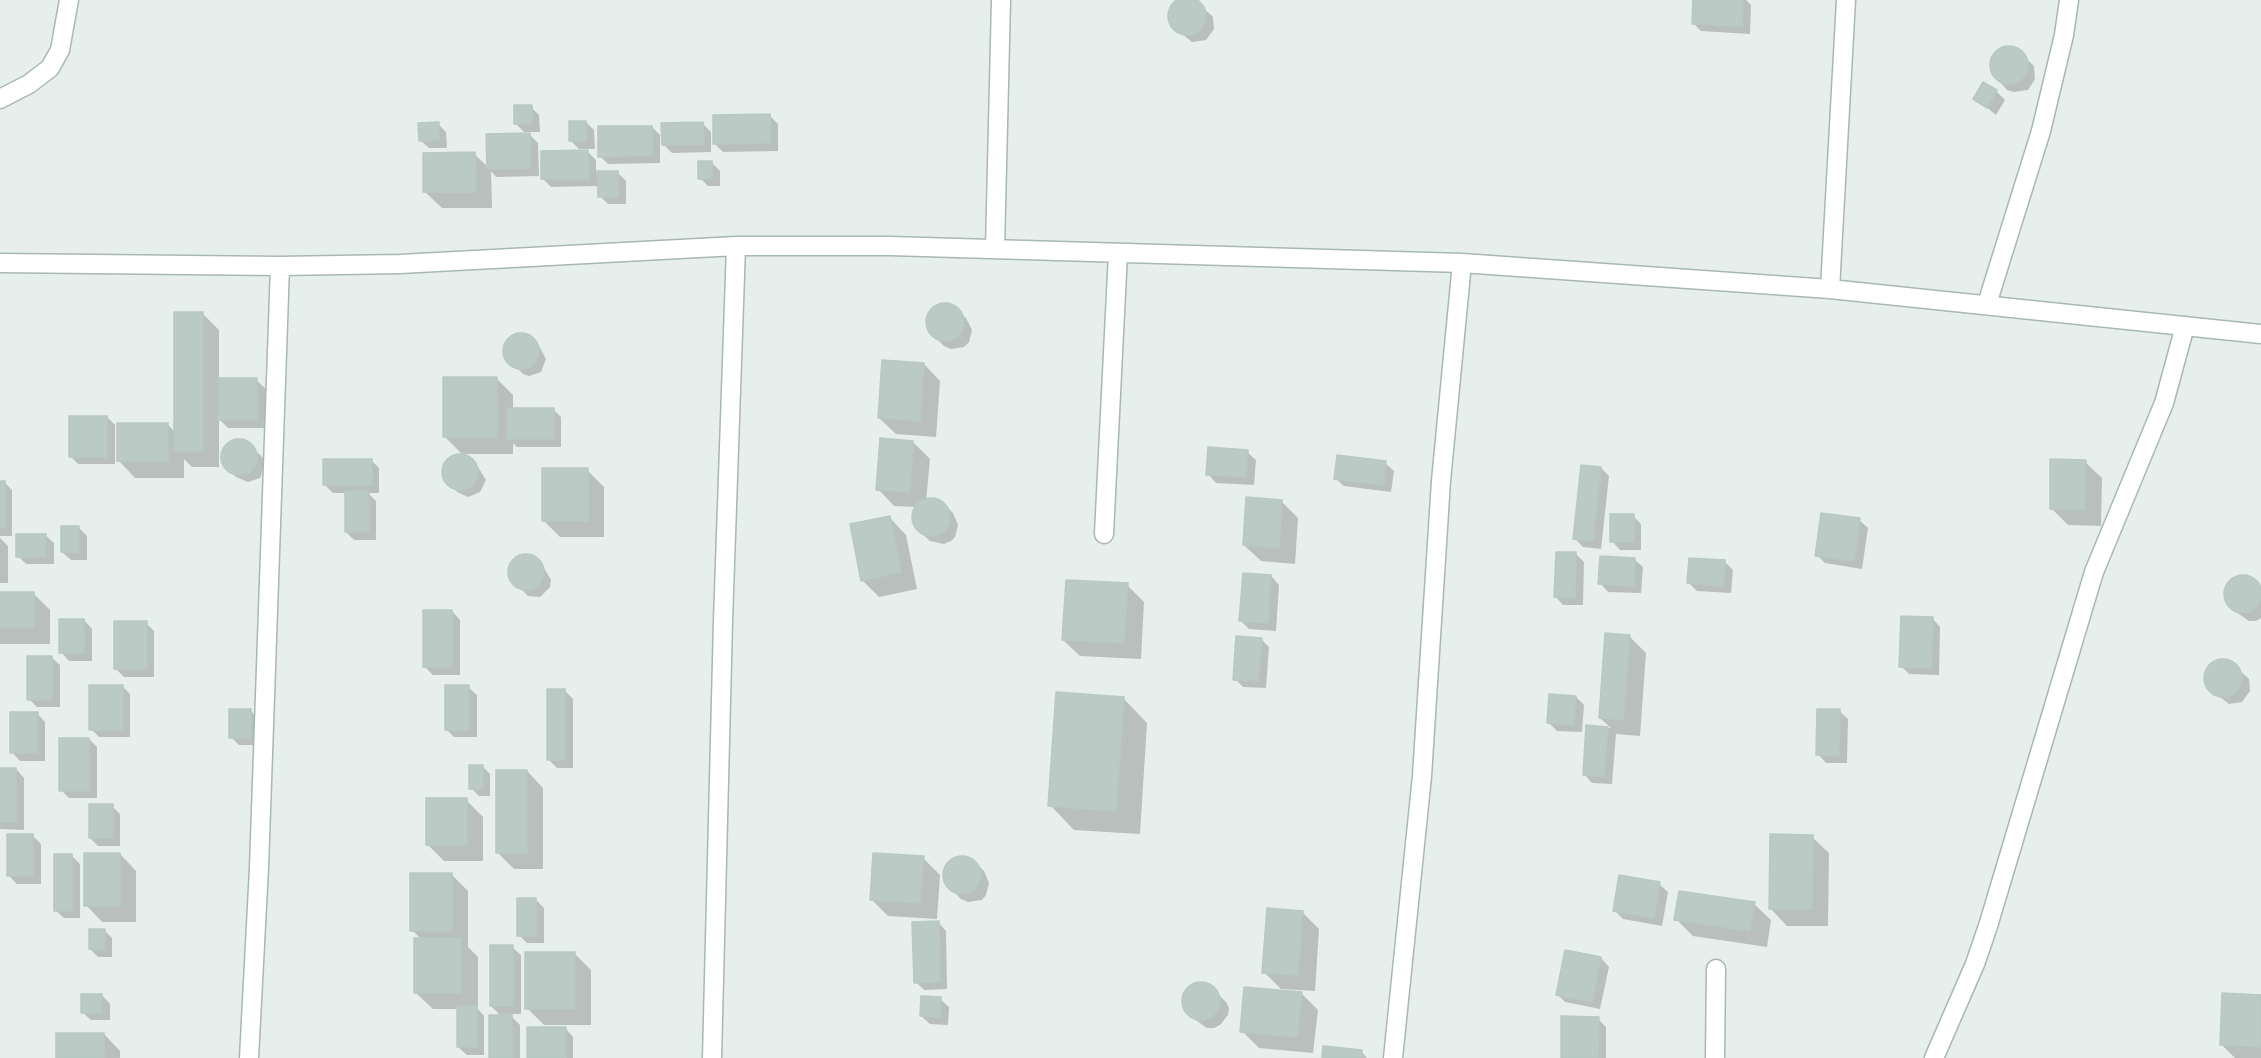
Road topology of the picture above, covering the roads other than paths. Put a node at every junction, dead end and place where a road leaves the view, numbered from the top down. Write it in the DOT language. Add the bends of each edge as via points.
graph roads {
  1 [pos="69,0"];
  2 [pos="1001,0"];
  3 [pos="1845,0"];
  4 [pos="2069,0"];
  5 [pos="0,99"];
  6 [pos="736,246"];
  7 [pos="995,249"];
  8 [pos="1118,253"];
  9 [pos="0,263"];
  10 [pos="1462,263"];
  11 [pos="280,266"];
  12 [pos="1830,289"];
  13 [pos="1987,304"];
  14 [pos="2185,326"];
  15 [pos="2261,334"];
  16 [pos="1104,534"];
  17 [pos="1716,969"];
  18 [pos="249,1058"];
  19 [pos="712,1058"];
  20 [pos="1394,1058"];
  21 [pos="1715,1058"];
  22 [pos="1934,1058"];
  1 -- 5 [label="street" via="60,50 50,68"];
  2 -- 7 [label="street"];
  3 -- 12 [label="street"];
  4 -- 13 [label="street" via="2040,131"];
  6 -- 7 [label="street"];
  6 -- 11 [label="street" via="400,264"];
  6 -- 19 [label="street"];
  7 -- 8 [label="street"];
  8 -- 10 [label="street"];
  8 -- 16 [label="street"];
  9 -- 11 [label="street"];
  10 -- 12 [label="street"];
  10 -- 20 [label="street" via="1422,776"];
  11 -- 18 [label="street"];
  12 -- 13 [label="street"];
  13 -- 14 [label="street"];
  14 -- 15 [label="street"];
  14 -- 22 [label="street" via="2164,403 2094,572 1975,964"];
  17 -- 21 [label="street"];
}
